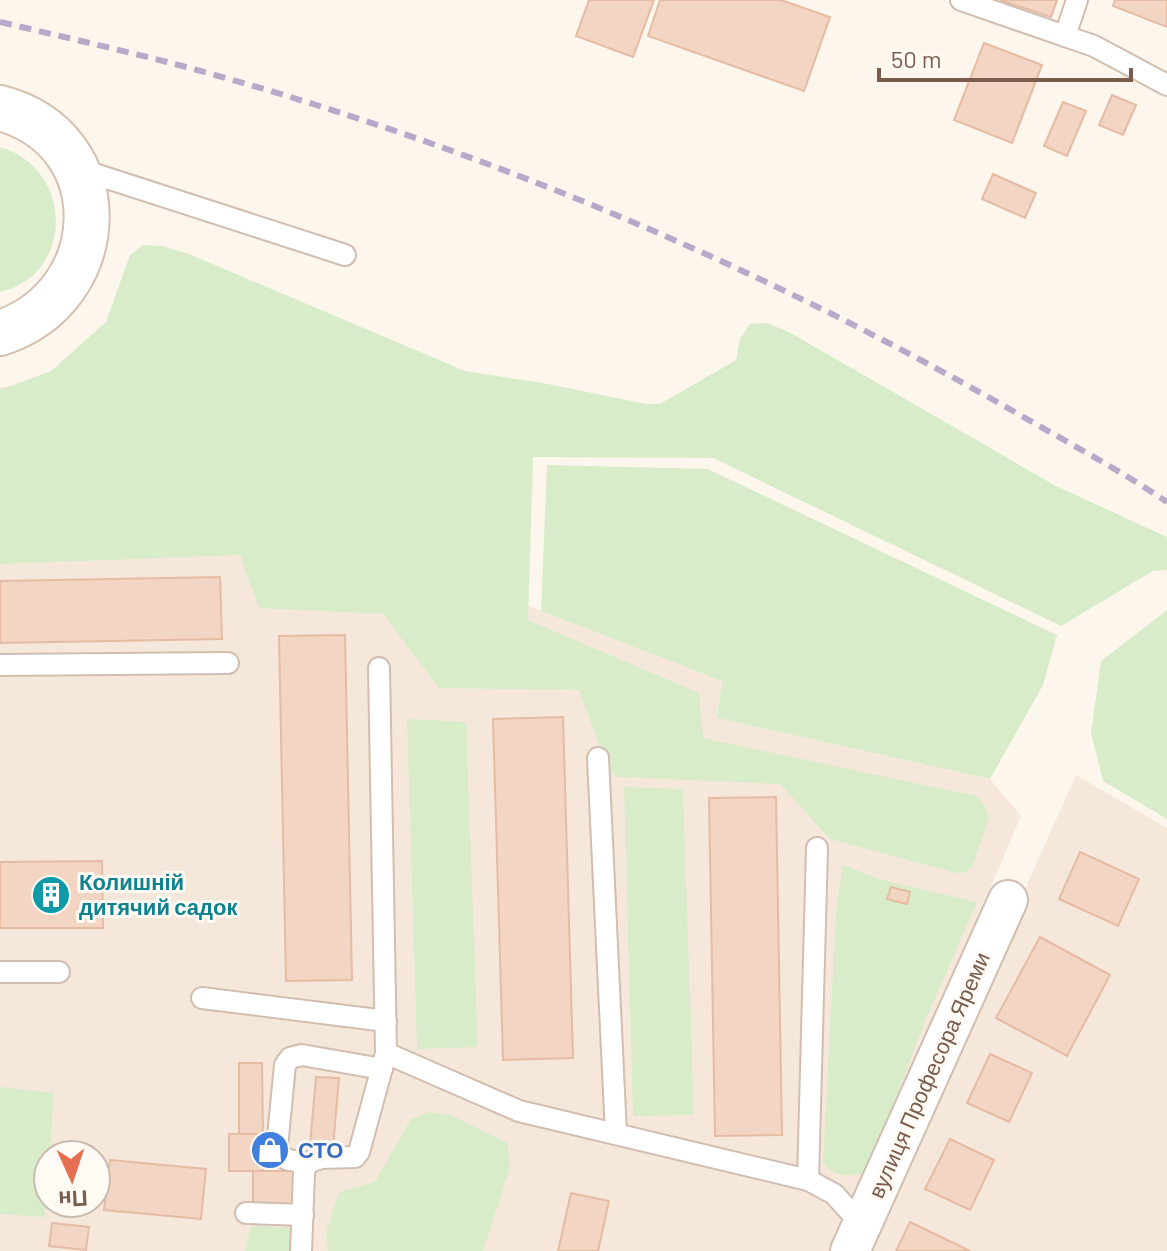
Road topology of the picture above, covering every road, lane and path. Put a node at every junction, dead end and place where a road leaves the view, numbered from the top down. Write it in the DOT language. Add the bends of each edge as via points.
graph roads {
  1 [pos="961,0"];
  2 [pos="1077,0"];
  3 [pos="1065,36"];
  4 [pos="1167,83"];
  5 [pos="0,108"];
  6 [pos="75,168"];
  7 [pos="345,255"];
  8 [pos="6,329"];
  9 [pos="228,663"];
  10 [pos="0,665"];
  11 [pos="379,668"];
  12 [pos="598,758"];
  13 [pos="817,848"];
  14 [pos="1008,900"];
  15 [pos="0,972"];
  16 [pos="59,972"];
  17 [pos="202,998"];
  18 [pos="386,1021"];
  19 [pos="384,1061"];
  20 [pos="616,1134"];
  21 [pos="307,1163"];
  22 [pos="808,1180"];
  23 [pos="246,1213"];
  24 [pos="303,1215"];
  25 [pos="856,1238"];
  26 [pos="301,1251"];
  1 -- 3 [label="lane"];
  2 -- 3 [label="lane"];
  3 -- 4 [label="lane"];
  5 -- 6 [label="main road" via="46,131"];
  6 -- 7 [label="lane"];
  6 -- 8 [label="main road" via="86,194 80,260 55,300"];
  9 -- 10 [label="lane"];
  11 -- 18 [label="lane"];
  12 -- 20 [label="lane"];
  13 -- 22 [label="lane"];
  14 -- 25 [label="street, вулиця Професора Яреми"];
  15 -- 16 [label="lane"];
  17 -- 18 [label="lane"];
  18 -- 19 [label="lane"];
  19 -- 20 [label="lane" via="519,1111"];
  19 -- 21 [label="lane" via="359,1152 355,1157"];
  19 -- 21 [label="lane" via="290,1058 277,1147 280,1156"];
  20 -- 22 [label="lane"];
  21 -- 24 [label="lane"];
  22 -- 25 [label="lane" via="834,1194"];
  23 -- 24 [label="lane"];
  24 -- 26 [label="lane"];
}
